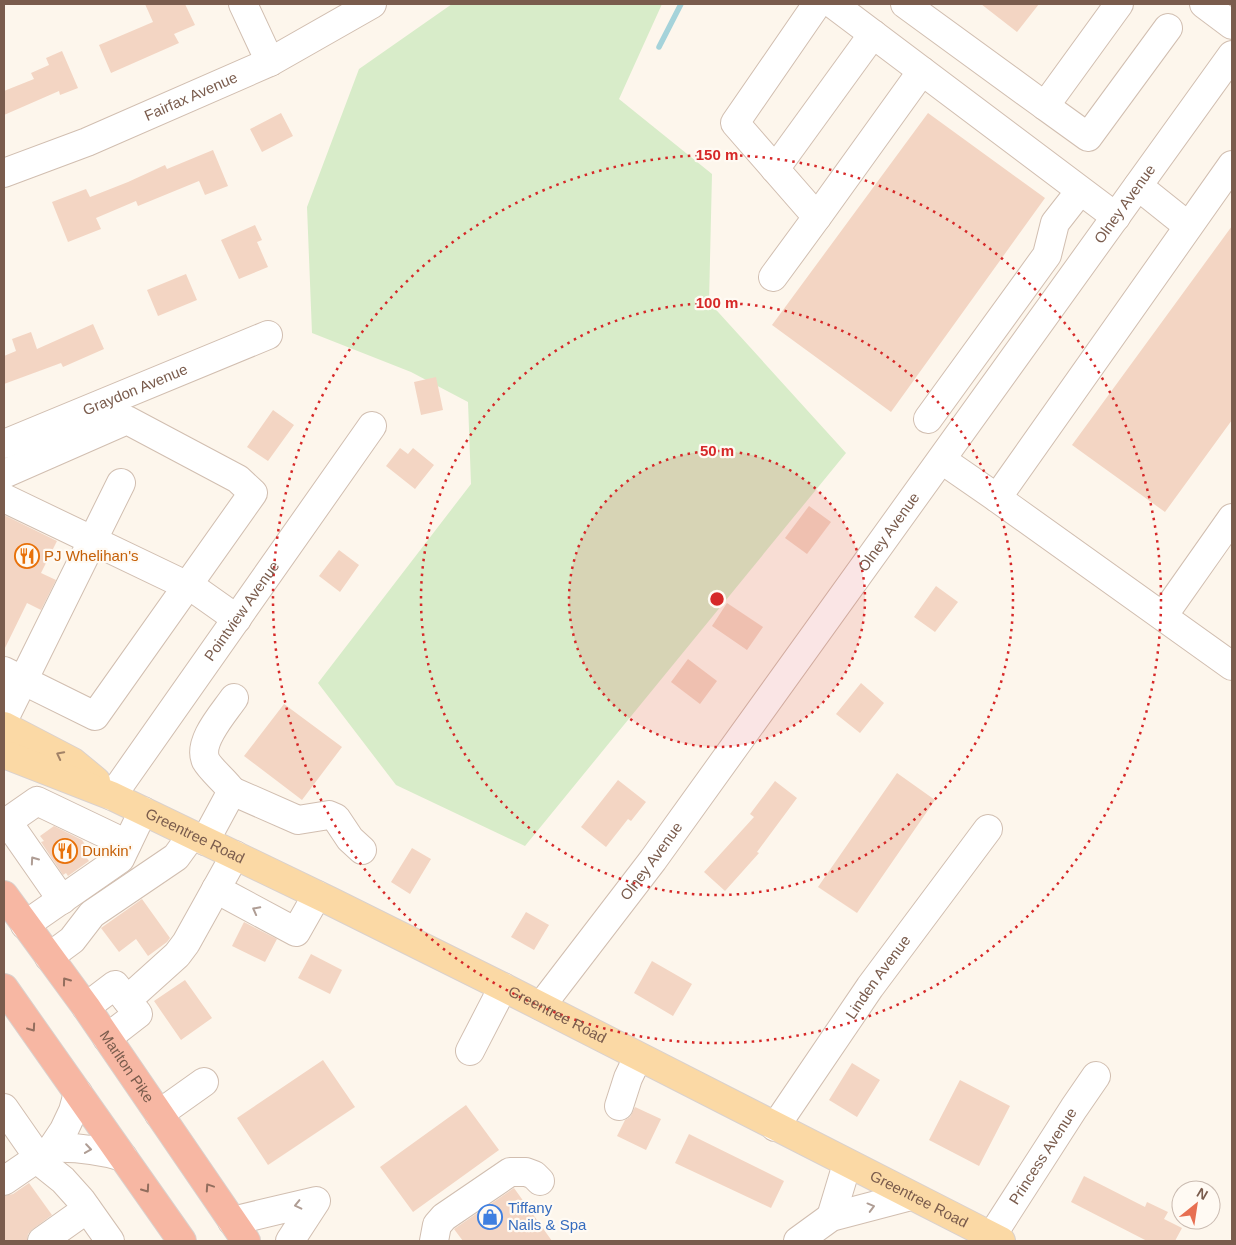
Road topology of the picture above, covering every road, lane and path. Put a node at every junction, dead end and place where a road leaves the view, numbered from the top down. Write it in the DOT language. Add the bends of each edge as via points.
graph roads {
  1 [pos="243,4"];
  2 [pos="372,4"];
  3 [pos="817,4"];
  4 [pos="832,4"];
  5 [pos="905,4"];
  6 [pos="1119,4"];
  7 [pos="1208,5"];
  8 [pos="1232,25"];
  9 [pos="1168,28"];
  10 [pos="873,34"];
  11 [pos="1232,55"];
  12 [pos="270,62"];
  13 [pos="922,71"];
  14 [pos="1045,106"];
  15 [pos="1232,165"];
  16 [pos="775,169"];
  17 [pos="4,174"];
  18 [pos="1138,186"];
  19 [pos="1080,191"];
  20 [pos="817,217"];
  21 [pos="1116,217"];
  22 [pos="1188,226"];
  23 [pos="774,277"];
  24 [pos="268,335"];
  25 [pos="928,418"];
  26 [pos="372,426"];
  27 [pos="4,444"];
  28 [pos="942,460"];
  29 [pos="4,474"];
  30 [pos="121,483"];
  31 [pos="4,498"];
  32 [pos="997,498"];
  33 [pos="1232,518"];
  34 [pos="92,540"];
  35 [pos="188,586"];
  36 [pos="1163,616"];
  37 [pos="237,619"];
  38 [pos="1232,666"];
  39 [pos="13,675"];
  40 [pos="234,698"];
  41 [pos="4,719"];
  42 [pos="4,726"];
  43 [pos="4,754"];
  44 [pos="232,792"];
  45 [pos="112,796"];
  46 [pos="143,811"];
  47 [pos="5,822"];
  48 [pos="988,829"];
  49 [pos="199,838"];
  50 [pos="127,844"];
  51 [pos="362,850"];
  52 [pos="235,856"];
  53 [pos="216,889"];
  54 [pos="4,895"];
  55 [pos="317,895"];
  56 [pos="62,900"];
  57 [pos="25,925"];
  58 [pos="49,957"];
  59 [pos="503,987"];
  60 [pos="4,988"];
  61 [pos="127,1000"];
  62 [pos="541,1006"];
  63 [pos="86,1008"];
  64 [pos="107,1038"];
  65 [pos="470,1050"];
  66 [pos="638,1057"];
  67 [pos="1096,1076"];
  68 [pos="204,1082"];
  69 [pos="78,1093"];
  70 [pos="619,1106"];
  71 [pos="4,1108"];
  72 [pos="159,1114"];
  73 [pos="775,1127"];
  74 [pos="45,1153"];
  75 [pos="123,1157"];
  76 [pos="848,1164"];
  77 [pos="4,1181"];
  78 [pos="540,1181"];
  79 [pos="911,1196"];
  80 [pos="87,1209"];
  81 [pos="831,1218"];
  82 [pos="239,1231"];
  83 [pos="996,1239"];
  84 [pos="42,1241"];
  85 [pos="110,1241"];
  86 [pos="182,1241"];
  87 [pos="290,1241"];
  88 [pos="434,1241"];
  89 [pos="798,1241"];
  1 -- 12 [label="street"];
  2 -- 12 [label="street, Fairfax Avenue"];
  3 -- 16 [label="street" via="735,123"];
  4 -- 10 [label="street"];
  5 -- 14 [label="street"];
  6 -- 14 [label="street"];
  7 -- 8 [label="street"];
  9 -- 14 [label="street" via="1088,137"];
  10 -- 13 [label="street"];
  10 -- 16 [label="street"];
  11 -- 18 [label="street, Olney Avenue"];
  12 -- 17 [label="street, Fairfax Avenue" via="87,142"];
  13 -- 19 [label="street"];
  13 -- 20 [label="street"];
  15 -- 22 [label="street"];
  16 -- 20 [label="street"];
  18 -- 21 [label="street, Olney Avenue"];
  18 -- 22 [label="street"];
  19 -- 21 [label="street"];
  19 -- 25 [label="street" via="1055,223 1047,255"];
  20 -- 23 [label="street"];
  21 -- 28 [label="street, Olney Avenue"];
  22 -- 32 [label="street"];
  24 -- 27 [label="street, Graydon Avenue"];
  26 -- 37 [label="street, Pointview Avenue"];
  28 -- 32 [label="street"];
  28 -- 62 [label="street, Olney Avenue" via="653,860"];
  29 -- 35 [label="street" via="127,420 238,479 253,493"];
  30 -- 34 [label="street"];
  31 -- 34 [label="street"];
  32 -- 36 [label="street"];
  33 -- 36 [label="street"];
  34 -- 35 [label="street"];
  34 -- 39 [label="street"];
  35 -- 37 [label="street"];
  35 -- 39 [label="street" via="95,716"];
  36 -- 38 [label="street"];
  37 -- 45 [label="street, Pointview Avenue"];
  39 -- 41 [label="street"];
  40 -- 44 [label="street" via="204,746 207,763"];
  45 -- 42 [label="main road, Greentree Road, one-way" via="73,762"];
  43 -- 45 [label="main road, Greentree Road"];
  44 -- 49 [label="street"];
  44 -- 51 [label="street" via="298,820 329,815 336,818"];
  45 -- 46 [label="main road, Greentree Road"];
  46 -- 49 [label="main road, Greentree Road"];
  46 -- 50 [label="street"];
  47 -- 50 [label="street" via="37,801"];
  56 -- 47 [label="street, one-way"];
  48 -- 73 [label="street, Linden Avenue" via="870,987"];
  49 -- 52 [label="main road, Greentree Road"];
  49 -- 58 [label="street" via="92,914 72,940"];
  50 -- 56 [label="street" via="120,859"];
  52 -- 53 [label="street"];
  52 -- 55 [label="main road, Greentree Road"];
  55 -- 53 [label="street, one-way" via="296,932"];
  53 -- 61 [label="street" via="177,956"];
  54 -- 57 [label="highway, Marlton Pike"];
  55 -- 59 [label="main road, Greentree Road"];
  56 -- 57 [label="street"];
  57 -- 58 [label="highway, Marlton Pike"];
  63 -- 58 [label="highway, Marlton Pike, one-way"];
  59 -- 62 [label="main road, Greentree Road"];
  59 -- 65 [label="street"];
  60 -- 69 [label="highway, one-way"];
  61 -- 63 [label="street" via="115,984"];
  61 -- 64 [label="street" via="138,1014"];
  62 -- 66 [label="main road, Greentree Road"];
  63 -- 64 [label="highway, Marlton Pike"];
  64 -- 72 [label="highway, Marlton Pike"];
  66 -- 70 [label="street"];
  66 -- 73 [label="main road, Greentree Road"];
  67 -- 83 [label="street, Princess Avenue"];
  68 -- 72 [label="street"];
  69 -- 74 [label="street" via="64,1130"];
  69 -- 75 [label="highway"];
  71 -- 74 [label="street"];
  82 -- 72 [label="highway, Marlton Pike, one-way"];
  73 -- 76 [label="main road, Greentree Road"];
  74 -- 75 [label="street, one-way" via="75,1147"];
  74 -- 77 [label="street"];
  74 -- 80 [label="street" via="43,1164 64,1180"];
  75 -- 86 [label="highway, one-way"];
  76 -- 79 [label="main road, Greentree Road"];
  76 -- 81 [label="street"];
  78 -- 88 [label="street" via="526,1172 510,1172 444,1217"];
  81 -- 79 [label="street, one-way"];
  79 -- 83 [label="main road, Greentree Road"];
  80 -- 84 [label="street"];
  80 -- 85 [label="street"];
  81 -- 89 [label="street"];
  87 -- 82 [label="street, one-way" via="316,1201"];
}
